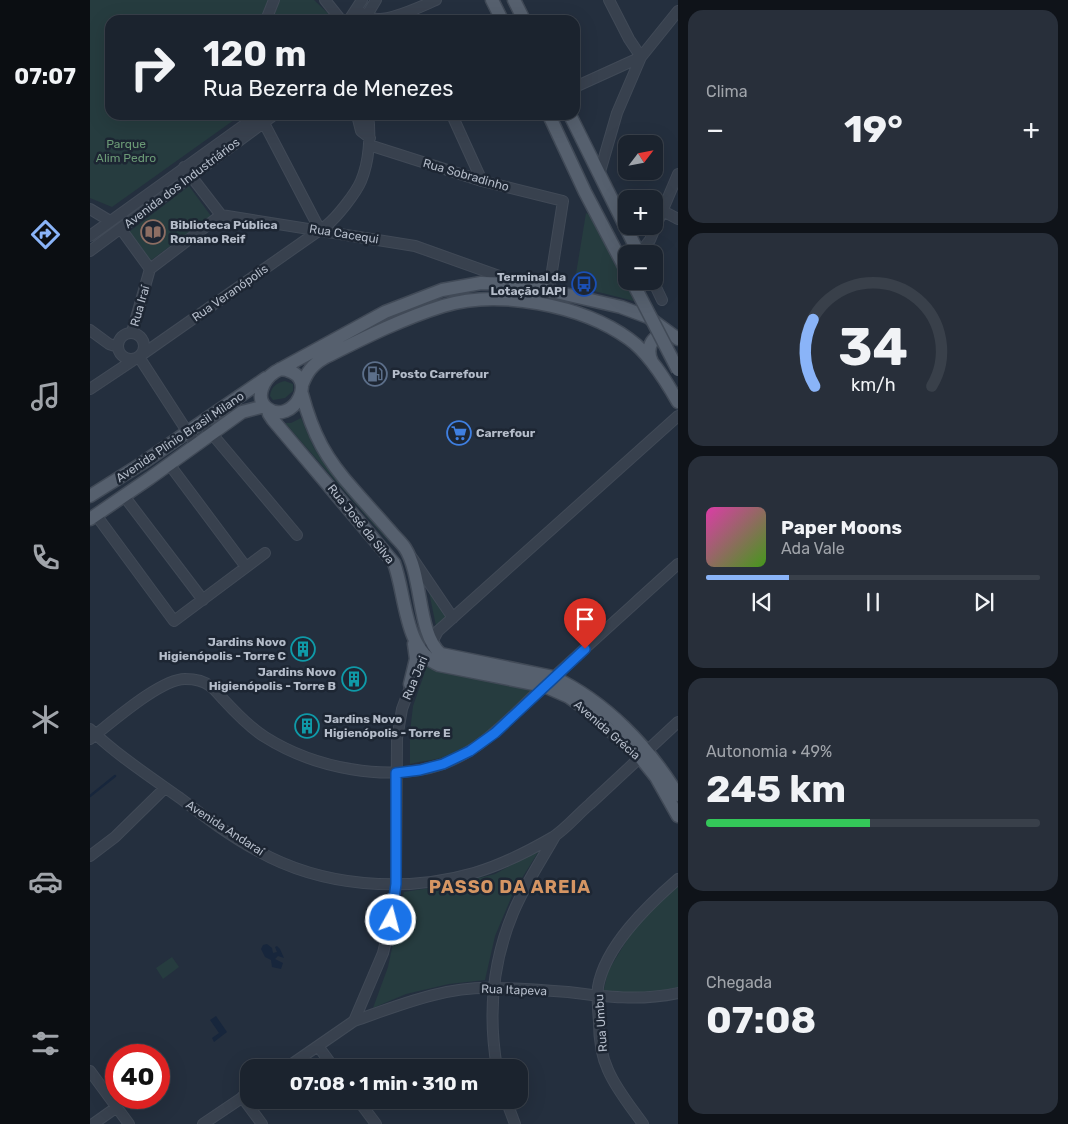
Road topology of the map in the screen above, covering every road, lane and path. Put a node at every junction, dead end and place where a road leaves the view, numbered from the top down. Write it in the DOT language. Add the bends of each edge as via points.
graph roads {
  1 [pos="274,0"];
  2 [pos="325,0"];
  3 [pos="376,0"];
  4 [pos="436,0"];
  5 [pos="492,0"];
  6 [pos="514,0"];
  7 [pos="609,0"];
  8 [pos="359,4"];
  9 [pos="678,11"];
  10 [pos="268,15"];
  11 [pos="338,15"];
  12 [pos="352,15"];
  13 [pos="367,15"];
  14 [pos="408,15"];
  15 [pos="500,15"];
  16 [pos="522,15"];
  17 [pos="641,57"];
  18 [pos="580,85"];
  19 [pos="259,120"];
  20 [pos="260,120"];
  21 [pos="262,120"];
  22 [pos="358,120"];
  23 [pos="368,120"];
  24 [pos="454,120"];
  25 [pos="551,120"];
  26 [pos="572,120"];
  27 [pos="369,141"];
  28 [pos="184,167"];
  29 [pos="678,174"];
  30 [pos="600,175"];
  31 [pos="191,177"];
  32 [pos="482,181"];
  33 [pos="90,209"];
  34 [pos="663,211"];
  35 [pos="221,215"];
  36 [pos="678,219"];
  37 [pos="110,221"];
  38 [pos="120,229"];
  39 [pos="320,230"];
  40 [pos="90,236"];
  41 [pos="635,245"];
  42 [pos="90,251"];
  43 [pos="618,254"];
  44 [pos="150,269"];
  45 [pos="521,284"];
  46 [pos="549,290"];
  47 [pos="637,290"];
  48 [pos="657,290"];
  49 [pos="662,300"];
  50 [pos="90,330"];
  51 [pos="132,332"];
  52 [pos="677,338"];
  53 [pos="118,347"];
  54 [pos="138,357"];
  55 [pos="652,362"];
  56 [pos="280,370"];
  57 [pos="678,370"];
  58 [pos="269,377"];
  59 [pos="90,389"];
  60 [pos="302,390"];
  61 [pos="678,402"];
  62 [pos="266,407"];
  63 [pos="678,416"];
  64 [pos="202,422"];
  65 [pos="187,432"];
  66 [pos="213,433"];
  67 [pos="196,445"];
  68 [pos="172,468"];
  69 [pos="90,496"];
  70 [pos="127,500"];
  71 [pos="96,519"];
  72 [pos="297,534"];
  73 [pos="405,548"];
  74 [pos="264,553"];
  75 [pos="678,564"];
  76 [pos="246,567"];
  77 [pos="203,600"];
  78 [pos="453,618"];
  79 [pos="414,641"];
  80 [pos="431,642"];
  81 [pos="424,655"];
  82 [pos="549,682"];
  83 [pos="410,684"];
  84 [pos="678,722"];
  85 [pos="92,734"];
  86 [pos="644,754"];
  87 [pos="396,773"];
  88 [pos="165,788"];
  89 [pos="678,795"];
  90 [pos="678,816"];
  91 [pos="555,836"];
  92 [pos="90,856"];
  93 [pos="678,879"];
  94 [pos="396,884"];
  95 [pos="493,988"];
  96 [pos="678,993"];
  97 [pos="597,997"];
  98 [pos="354,1021"];
  99 [pos="318,1046"];
  100 [pos="299,1059"];
  101 [pos="327,1059"];
  102 [pos="497,1059"];
  103 [pos="90,1071"];
  104 [pos="105,1092"];
  105 [pos="240,1099"];
  106 [pos="113,1109"];
  107 [pos="118,1109"];
  108 [pos="254,1109"];
  109 [pos="365,1109"];
  110 [pos="509,1109"];
  111 [pos="93,1124"];
  112 [pos="129,1124"];
  113 [pos="203,1124"];
  114 [pos="262,1124"];
  115 [pos="376,1124"];
  116 [pos="515,1124"];
  117 [pos="643,1124"];
  1 -- 10 [label="street"];
  2 -- 11 [label="street"];
  3 -- 13 [label="street"];
  4 -- 14 [label="street"];
  5 -- 15 [label="main road"];
  6 -- 16 [label="main road"];
  7 -- 17 [label="street"];
  8 -- 12 [label="street"];
  9 -- 17 [label="street"];
  17 -- 18 [label="street"];
  17 -- 30 [label="street" via="618,113"];
  19 -- 28 [label="street, Avenida dos Industriários"];
  20 -- 31 [label="street, Avenida dos Industriários"];
  21 -- 39 [label="street"];
  22 -- 27 [label="street" via="360,131"];
  23 -- 27 [label="street, Rua Veranópolis"];
  24 -- 32 [label="street"];
  25 -- 43 [label="main road"];
  26 -- 30 [label="main road"];
  27 -- 32 [label="street, Rua Sobradinho"];
  27 -- 39 [label="street, Rua Veranópolis" via="361,182 338,216"];
  28 -- 31 [label="street"];
  28 -- 37 [label="street, Avenida dos Industriários"];
  29 -- 34 [label="street"];
  30 -- 41 [label="main road"];
  31 -- 35 [label="street"];
  31 -- 38 [label="street, Avenida dos Industriários"];
  32 -- 46 [label="street, Rua Sobradinho" via="563,201"];
  33 -- 37 [label="street"];
  34 -- 36 [label="street"];
  35 -- 39 [label="street, Rua Cacequi"];
  35 -- 44 [label="street"];
  37 -- 40 [label="street, Avenida dos Industriários"];
  38 -- 42 [label="street, Avenida dos Industriários"];
  38 -- 44 [label="street, Rua Iraí"];
  39 -- 45 [label="street, Rua Cacequi" via="415,246"];
  39 -- 54 [label="street, Rua Veranópolis"];
  44 -- 51 [label="street, Rua Iraí"];
  45 -- 46 [label="main road"];
  45 -- 56 [label="main road" via="481,284 442,290 385,312"];
  46 -- 52 [label="main road" via="648,316"];
  47 -- 57 [label="main road, bridge"];
  48 -- 49 [label="street"];
  50 -- 53 [label="street"];
  51 -- 53 [label="street" via="122,336"];
  51 -- 54 [label="street" via="144,342"];
  52 -- 55 [label="main road" via="666,334 656,337 648,351"];
  53 -- 54 [label="street" via="125,358"];
  54 -- 59 [label="street, Rua Veranópolis"];
  54 -- 65 [label="street"];
  55 -- 60 [label="main road" via="630,339 590,316 524,300 484,300 444,306 374,333 314,364 308,371"];
  55 -- 61 [label="main road"];
  56 -- 58 [label="main road"];
  56 -- 60 [label="main road" via="295,375"];
  58 -- 62 [label="main road" via="262,393"];
  58 -- 64 [label="main road, Avenida Plínio Brasil Milano"];
  60 -- 62 [label="main road" via="298,402 288,409 277,412"];
  60 -- 73 [label="main road, Rua José da Silva" via="314,433 332,462"];
  62 -- 66 [label="main road, Avenida Plínio Brasil Milano" via="242,412"];
  62 -- 79 [label="main road, Rua José da Silva" via="273,420 394,563"];
  63 -- 78 [label="street, Rua Jari"];
  64 -- 65 [label="main road, Avenida Plínio Brasil Milano"];
  64 -- 66 [label="street"];
  65 -- 67 [label="street"];
  65 -- 69 [label="main road, Avenida Plínio Brasil Milano"];
  66 -- 67 [label="main road, Avenida Plínio Brasil Milano"];
  66 -- 72 [label="street"];
  67 -- 68 [label="main road, Avenida Plínio Brasil Milano"];
  68 -- 70 [label="main road, Avenida Plínio Brasil Milano"];
  68 -- 76 [label="street"];
  70 -- 71 [label="main road, Avenida Plínio Brasil Milano"];
  70 -- 77 [label="street"];
  71 -- 77 [label="street" via="172,620 176,621"];
  73 -- 78 [label="street, Rua José da Silva"];
  73 -- 80 [label="main road, Rua José da Silva" via="414,571"];
  74 -- 76 [label="street"];
  75 -- 82 [label="street"];
  76 -- 77 [label="street"];
  78 -- 80 [label="street, Rua Jari"];
  79 -- 81 [label="main road, Rua José da Silva"];
  79 -- 83 [label="main road" via="416,659"];
  80 -- 81 [label="street, Rua Jari"];
  80 -- 82 [label="main road, Avenida Grécia" via="441,654"];
  81 -- 82 [label="main road, Avenida Grécia" via="439,665"];
  81 -- 83 [label="street, Rua Jari"];
  82 -- 86 [label="main road, Avenida Grécia"];
  82 -- 87 [label="street" via="495,733 470,751 443,764"];
  83 -- 87 [label="street, Rua Jari" via="397,738"];
  84 -- 86 [label="street, Avenida Andaraí"];
  85 -- 87 [label="street" via="174,680 198,680 210,685 264,737 302,757 355,769"];
  85 -- 88 [label="street, Avenida Andaraí"];
  86 -- 89 [label="main road, Avenida Grécia" via="664,772"];
  86 -- 90 [label="main road, Avenida Grécia"];
  86 -- 91 [label="street, Avenida Andaraí"];
  87 -- 94 [label="street, Rua Jari"];
  88 -- 92 [label="street" via="116,837"];
  88 -- 94 [label="street, Avenida Andaraí" via="258,852 294,867 338,880"];
  91 -- 94 [label="street, Avenida Andaraí" via="474,873"];
  91 -- 95 [label="street" via="513,914"];
  93 -- 97 [label="street, Rua Umbu" via="626,931 603,972"];
  94 -- 98 [label="street, Rua Jari" via="382,953"];
  95 -- 97 [label="street, Rua Itapeva"];
  95 -- 98 [label="street, Rua Itapeva" via="439,993"];
  95 -- 102 [label="street" via="492,1018"];
  96 -- 97 [label="street, Rua Itapeva" via="658,997"];
  97 -- 117 [label="street, Rua Umbu" via="599,1035 605,1063"];
  98 -- 99 [label="street"];
  99 -- 100 [label="street"];
  99 -- 101 [label="street"];
  103 -- 104 [label="street"];
  105 -- 113 [label="street"];
  106 -- 111 [label="street"];
  107 -- 112 [label="street"];
  108 -- 114 [label="street"];
  109 -- 115 [label="street"];
  110 -- 116 [label="street"];
}
